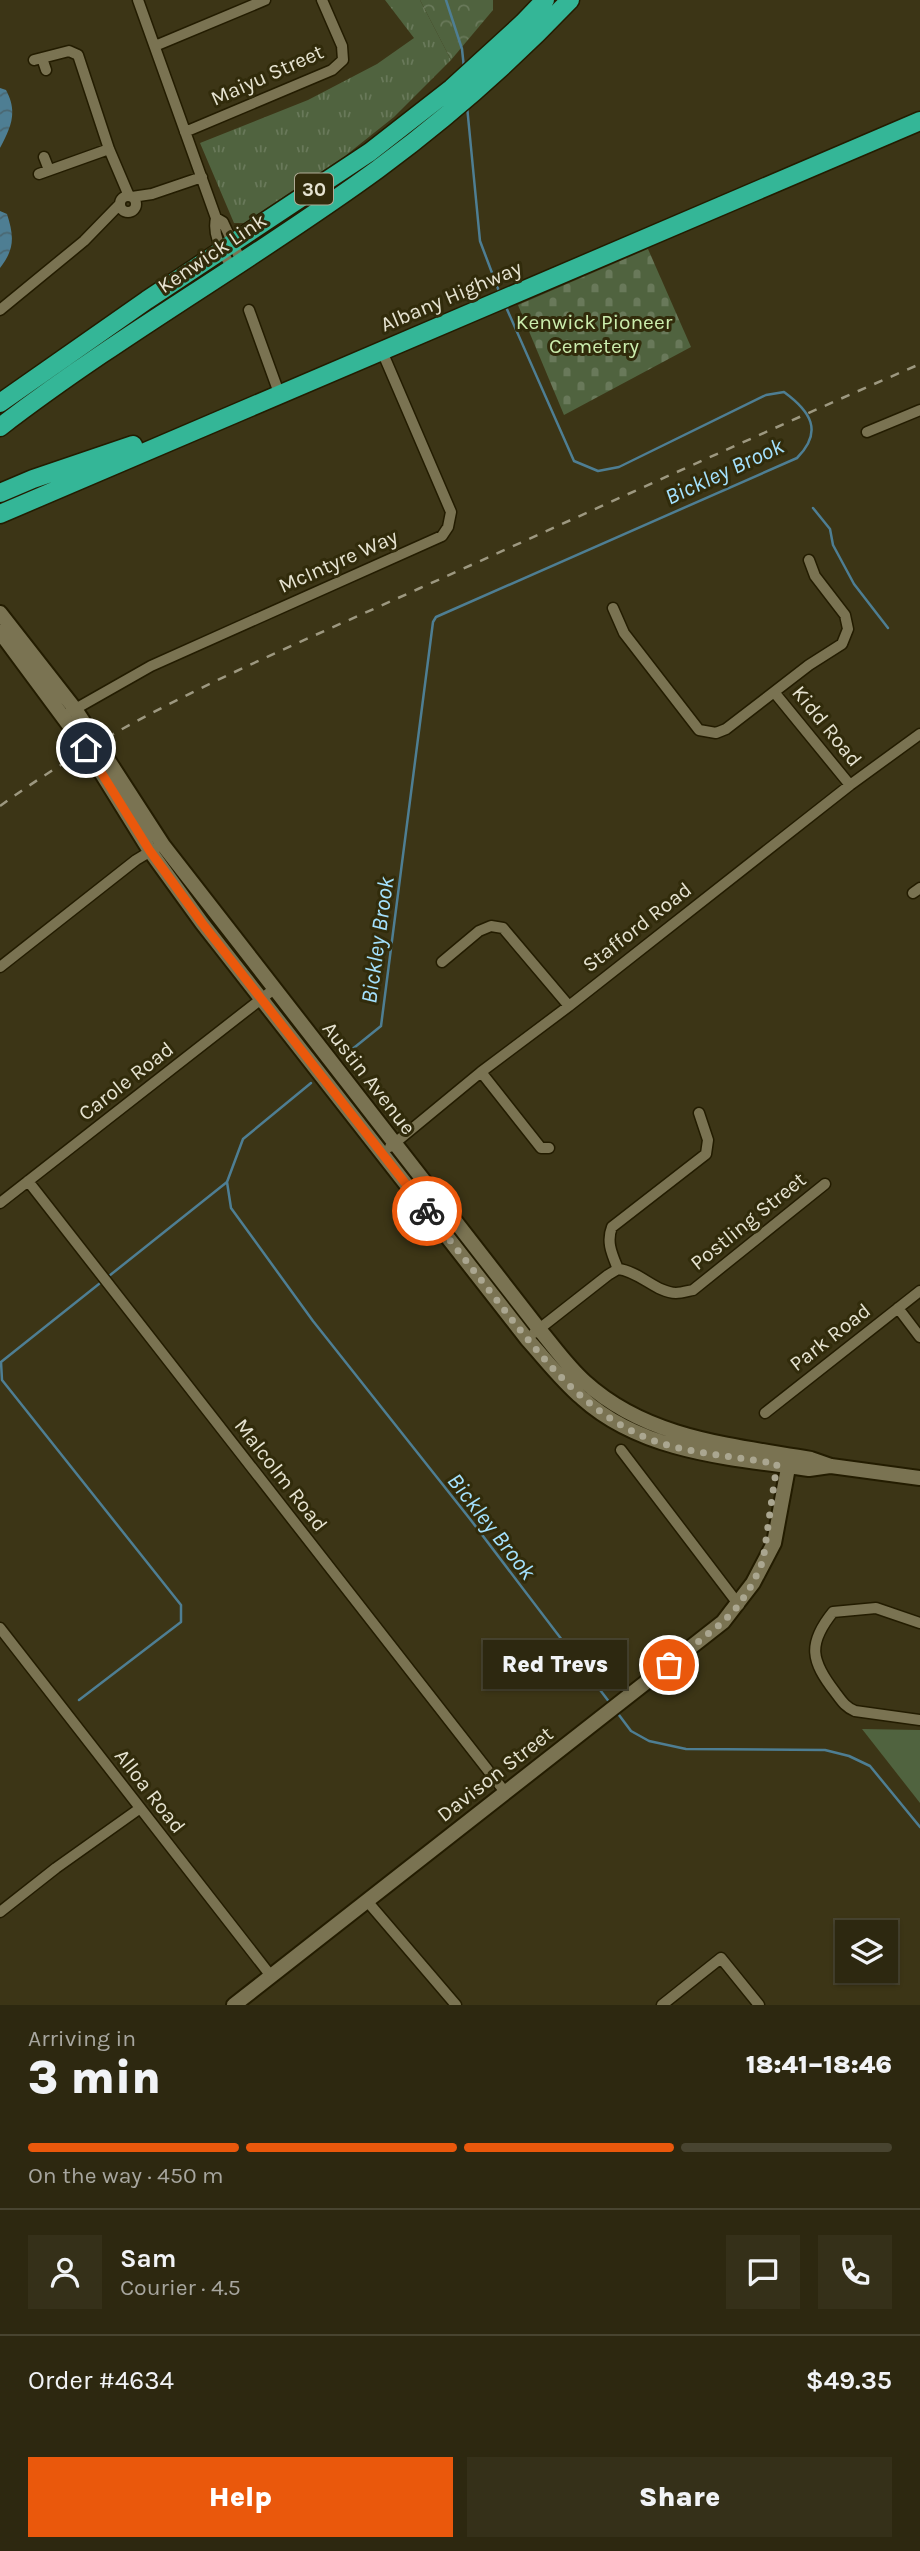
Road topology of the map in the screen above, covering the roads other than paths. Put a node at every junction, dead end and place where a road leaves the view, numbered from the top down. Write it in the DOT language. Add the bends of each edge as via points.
graph roads {
  1 [pos="138,0"];
  2 [pos="265,0"];
  3 [pos="322,0"];
  4 [pos="545,0"];
  5 [pos="570,0"];
  6 [pos="155,46"];
  7 [pos="46,70"];
  8 [pos="920,113"];
  9 [pos="920,121"];
  10 [pos="185,132"];
  11 [pos="410,133"];
  12 [pos="109,149"];
  13 [pos="44,157"];
  14 [pos="202,177"];
  15 [pos="127,202"];
  16 [pos="228,247"];
  17 [pos="237,264"];
  18 [pos="511,291"];
  19 [pos="0,310"];
  20 [pos="249,310"];
  21 [pos="380,347"];
  22 [pos="278,390"];
  23 [pos="0,403"];
  24 [pos="920,410"];
  25 [pos="0,427"];
  26 [pos="867,432"];
  27 [pos="0,493"];
  28 [pos="0,514"];
  29 [pos="809,560"];
  30 [pos="613,608"];
  31 [pos="0,613"];
  32 [pos="0,632"];
  33 [pos="774,692"];
  34 [pos="70,713"];
  35 [pos="920,734"];
  36 [pos="850,785"];
  37 [pos="157,848"];
  38 [pos="442,962"];
  39 [pos="0,967"];
  40 [pos="274,989"];
  41 [pos="261,1000"];
  42 [pos="569,1006"];
  43 [pos="481,1072"];
  44 [pos="699,1114"];
  45 [pos="394,1144"];
  46 [pos="549,1148"];
  47 [pos="381,1154"];
  48 [pos="28,1181"];
  49 [pos="825,1184"];
  50 [pos="0,1203"];
  51 [pos="618,1269"];
  52 [pos="920,1291"];
  53 [pos="898,1308"];
  54 [pos="533,1334"];
  55 [pos="920,1337"];
  56 [pos="765,1413"];
  57 [pos="621,1450"];
  58 [pos="783,1460"];
  59 [pos="920,1478"];
  60 [pos="739,1605"];
  61 [pos="920,1623"];
  62 [pos="0,1628"];
  63 [pos="920,1720"];
  64 [pos="505,1792"];
  65 [pos="139,1809"];
  66 [pos="368,1901"];
  67 [pos="0,1912"];
  68 [pos="271,1976"];
  69 [pos="234,2005"];
  70 [pos="456,2005"];
  71 [pos="662,2005"];
  72 [pos="759,2005"];
  1 -- 6 [label="street"];
  2 -- 6 [label="street"];
  3 -- 10 [label="street, Maiyu Street" via="342,46 339,65"];
  4 -- 11 [label="highway, Kenwick Link / 30"];
  5 -- 11 [label="highway, Kenwick Link / 30" via="462,103"];
  6 -- 10 [label="street"];
  7 -- 12 [label="street" via="38,59 69,51 78,55"];
  8 -- 18 [label="highway, Albany Highway"];
  9 -- 18 [label="highway, Albany Highway"];
  10 -- 14 [label="street"];
  11 -- 16 [label="highway, Kenwick Link / 30" via="370,152"];
  11 -- 17 [label="highway, Kenwick Link / 30" via="376,170"];
  12 -- 13 [label="street" via="44,172"];
  12 -- 15 [label="street"];
  14 -- 15 [label="street"];
  14 -- 16 [label="street" via="216,218 214,228"];
  15 -- 19 [label="street"];
  16 -- 17 [label="street"];
  16 -- 23 [label="highway, Kenwick Link / 30"];
  17 -- 25 [label="highway, Kenwick Link / 30"];
  18 -- 21 [label="highway, Albany Highway"];
  20 -- 22 [label="street"];
  21 -- 22 [label="highway, Albany Highway"];
  21 -- 34 [label="street, McIntyre Way" via="451,512 442,536 151,666"];
  22 -- 27 [label="highway, Albany Highway"];
  22 -- 28 [label="highway, Albany Highway"];
  24 -- 26 [label="street"];
  29 -- 33 [label="street" via="815,576 845,615 848,629 842,644"];
  30 -- 33 [label="street" via="624,633 699,730 716,733 726,729"];
  31 -- 34 [label="main road, Austin Avenue"];
  32 -- 34 [label="main road, Austin Avenue"];
  33 -- 36 [label="street, Kidd Road"];
  34 -- 37 [label="main road, Austin Avenue"];
  35 -- 36 [label="street, Stafford Road"];
  36 -- 42 [label="street, Stafford Road"];
  37 -- 39 [label="street"];
  37 -- 40 [label="main road, Austin Avenue"];
  37 -- 41 [label="main road, Austin Avenue"];
  38 -- 42 [label="street" via="479,931 503,928"];
  40 -- 41 [label="street, Carole Road"];
  40 -- 45 [label="main road, Austin Avenue"];
  41 -- 47 [label="main road, Austin Avenue"];
  41 -- 48 [label="street, Carole Road"];
  42 -- 43 [label="street, Stafford Road"];
  43 -- 45 [label="street, Stafford Road"];
  43 -- 46 [label="street" via="541,1148"];
  44 -- 51 [label="street" via="708,1140 706,1154 612,1227 609,1245"];
  45 -- 47 [label="street, Stafford Road"];
  45 -- 54 [label="main road, Austin Avenue"];
  47 -- 54 [label="main road, Austin Avenue"];
  48 -- 50 [label="street, Carole Road"];
  48 -- 64 [label="street, Malcolm Road"];
  49 -- 51 [label="street, Postling Street" via="693,1290 666,1291 629,1270"];
  51 -- 54 [label="street"];
  52 -- 53 [label="street, Park Road"];
  53 -- 55 [label="street"];
  53 -- 56 [label="street, Park Road"];
  54 -- 58 [label="main road, Austin Avenue" via="623,1410 691,1438"];
  57 -- 60 [label="street"];
  58 -- 59 [label="main road, Austin Avenue" via="809,1469 831,1466"];
  58 -- 60 [label="main road, Davison Street" via="763,1561"];
  60 -- 64 [label="main road, Davison Street"];
  61 -- 63 [label="street" via="876,1608 833,1612 820,1628 814,1660 847,1708"];
  62 -- 65 [label="street, Alloa Road"];
  64 -- 66 [label="main road, Davison Street"];
  65 -- 67 [label="street"];
  65 -- 68 [label="street, Alloa Road"];
  66 -- 68 [label="main road, Davison Street"];
  66 -- 70 [label="street"];
  68 -- 69 [label="main road, Davison Street"];
  71 -- 72 [label="street" via="721,1958"];
}
